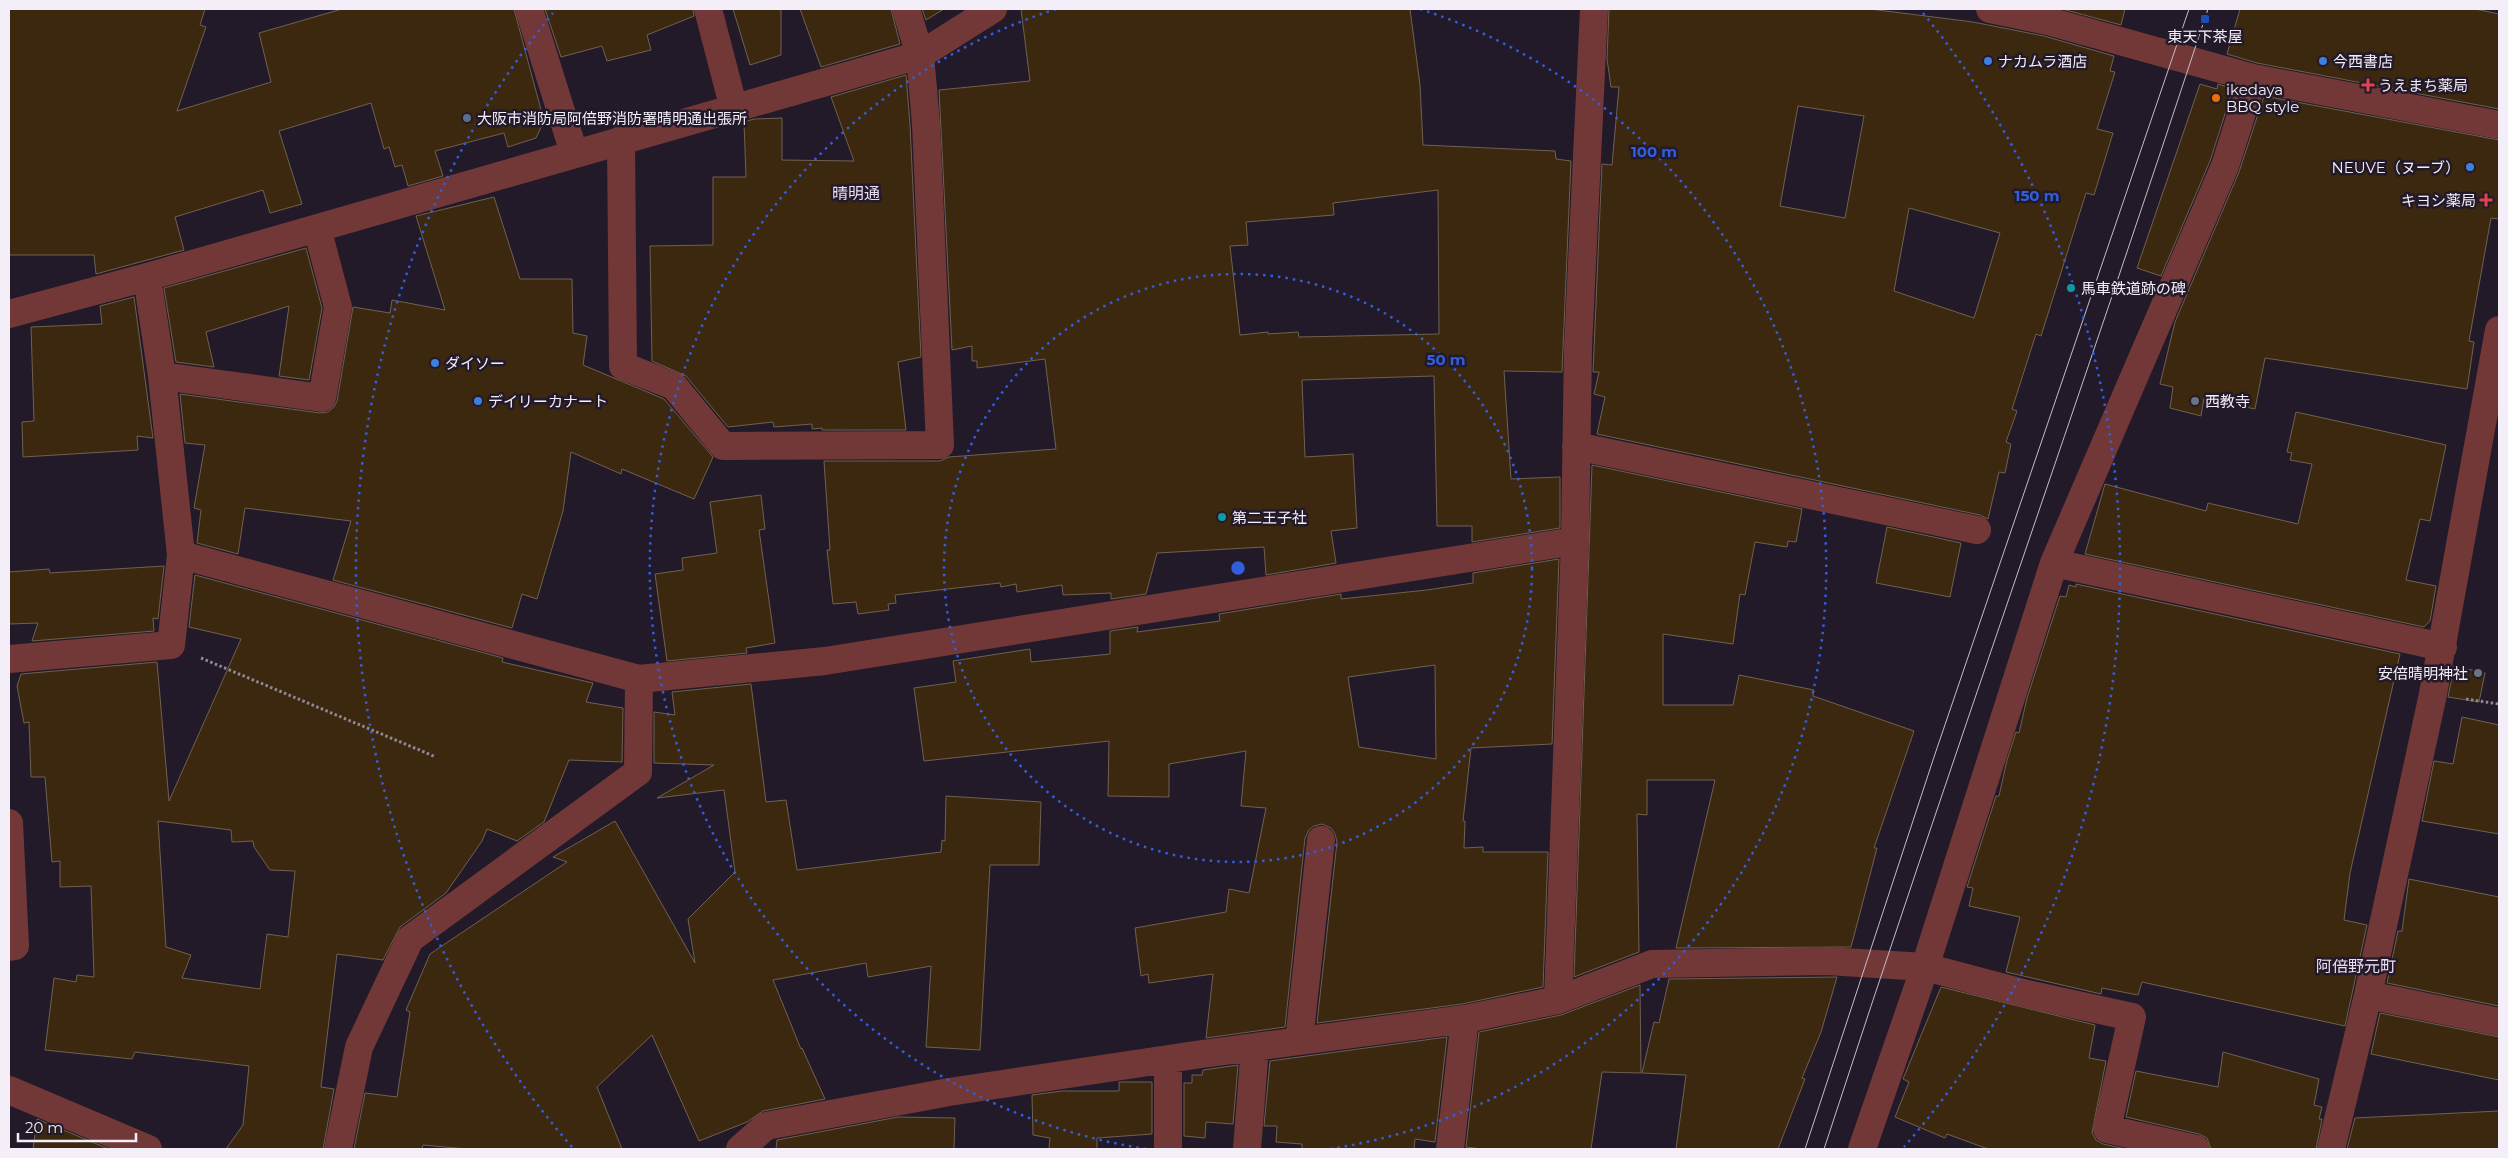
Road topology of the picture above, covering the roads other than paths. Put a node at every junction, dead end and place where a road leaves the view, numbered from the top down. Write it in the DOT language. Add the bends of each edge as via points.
graph roads {
  1 [pos="529,9"];
  2 [pos="708,9"];
  3 [pos="906,9"];
  4 [pos="993,9"];
  5 [pos="1594,9"];
  6 [pos="1990,9"];
  7 [pos="2050,15"];
  8 [pos="920,55"];
  9 [pos="2253,78"];
  10 [pos="734,109"];
  11 [pos="2499,126"];
  12 [pos="621,140"];
  13 [pos="574,153"];
  14 [pos="317,228"];
  15 [pos="147,277"];
  16 [pos="9,314"];
  17 [pos="2499,330"];
  18 [pos="162,376"];
  19 [pos="1576,446"];
  20 [pos="1977,530"];
  21 [pos="1575,541"];
  22 [pos="181,555"];
  23 [pos="2054,563"];
  24 [pos="2443,647"];
  25 [pos="9,659"];
  26 [pos="639,679"];
  27 [pos="9,823"];
  28 [pos="1321,840"];
  29 [pos="9,947"];
  30 [pos="1925,967"];
  31 [pos="2368,995"];
  32 [pos="1558,1000"];
  33 [pos="1465,1019"];
  34 [pos="2499,1022"];
  35 [pos="1299,1041"];
  36 [pos="1255,1047"];
  37 [pos="1168,1059"];
  38 [pos="9,1090"];
  39 [pos="766,1138"];
  40 [pos="148,1149"];
  41 [pos="338,1149"];
  42 [pos="740,1149"];
  43 [pos="1168,1149"];
  44 [pos="1247,1149"];
  45 [pos="1450,1149"];
  46 [pos="1862,1149"];
  47 [pos="2196,1149"];
  48 [pos="2331,1149"];
  1 -- 13 [label="street"];
  2 -- 10 [label="street"];
  3 -- 8 [label="street"];
  4 -- 8 [label="street"];
  5 -- 19 [label="street"];
  6 -- 7 [label="street"];
  7 -- 9 [label="street"];
  8 -- 10 [label="street"];
  8 -- 12 [label="street" via="940,445 723,446 674,386 623,366"];
  9 -- 11 [label="street"];
  9 -- 23 [label="street" via="2225,166"];
  10 -- 12 [label="street"];
  12 -- 13 [label="street"];
  13 -- 14 [label="street"];
  14 -- 15 [label="street"];
  14 -- 18 [label="street" via="338,307 322,398"];
  15 -- 16 [label="street"];
  15 -- 18 [label="street"];
  17 -- 24 [label="street"];
  18 -- 22 [label="street"];
  19 -- 20 [label="street"];
  19 -- 21 [label="street"];
  21 -- 26 [label="street" via="825,661"];
  21 -- 32 [label="street"];
  22 -- 25 [label="street" via="171,645"];
  22 -- 26 [label="street"];
  23 -- 24 [label="street"];
  23 -- 30 [label="street"];
  24 -- 31 [label="street"];
  26 -- 41 [label="street" via="638,772 410,939 359,1047"];
  27 -- 29 [label="street" via="15,946"];
  28 -- 35 [label="street"];
  30 -- 32 [label="street" via="1827,961 1652,964"];
  30 -- 46 [label="street"];
  30 -- 47 [label="street" via="2132,1017 2107,1129"];
  31 -- 34 [label="street"];
  31 -- 48 [label="street"];
  32 -- 33 [label="street"];
  33 -- 35 [label="street"];
  33 -- 45 [label="street"];
  35 -- 36 [label="street"];
  36 -- 37 [label="street"];
  36 -- 44 [label="street"];
  37 -- 39 [label="street" via="949,1092"];
  37 -- 43 [label="street"];
  38 -- 40 [label="street"];
  39 -- 42 [label="street"];
}
